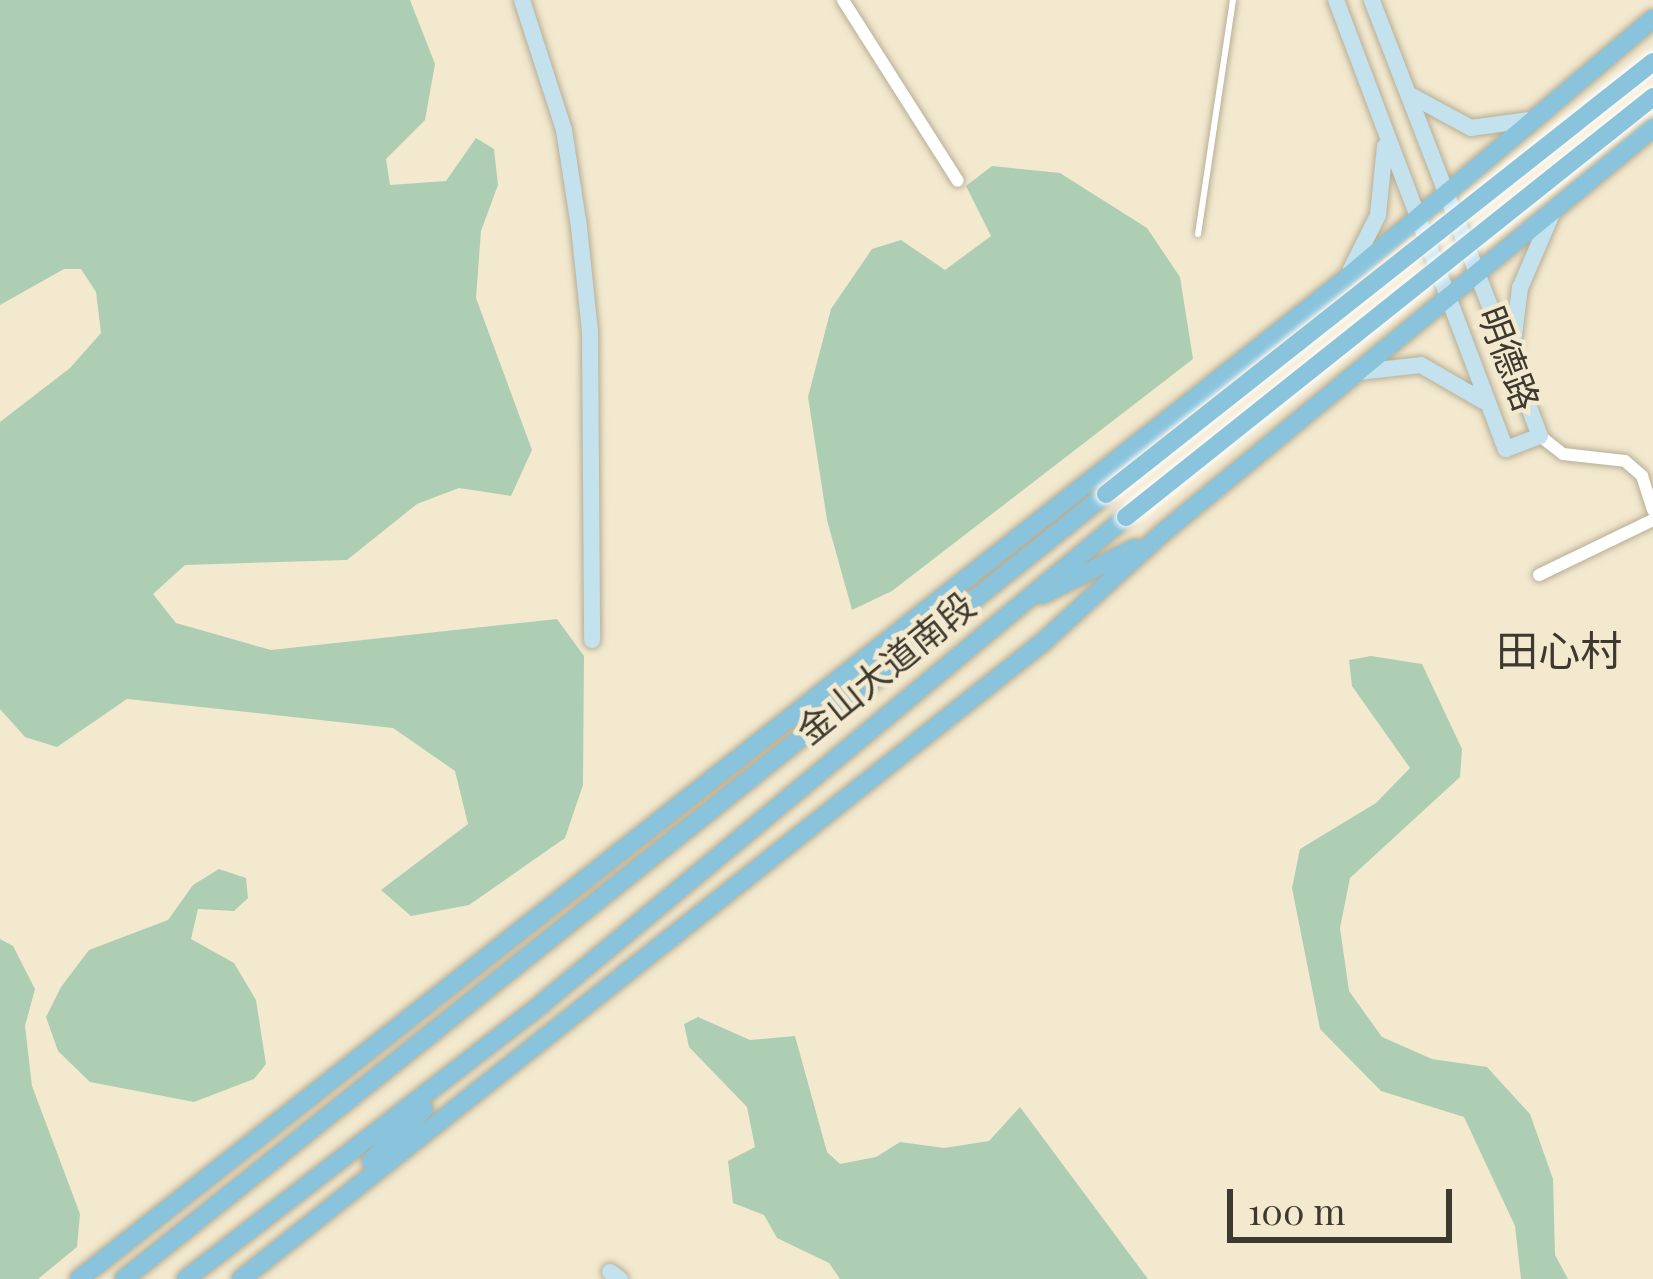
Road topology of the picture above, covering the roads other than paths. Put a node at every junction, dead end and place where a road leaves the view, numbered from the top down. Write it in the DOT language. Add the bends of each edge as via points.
graph roads {
  1 [pos="521,0"];
  2 [pos="843,0"];
  3 [pos="1233,0"];
  4 [pos="1336,0"];
  5 [pos="1372,0"];
  6 [pos="1653,19"];
  7 [pos="1653,62"];
  8 [pos="1408,92"];
  9 [pos="1653,98"];
  10 [pos="1380,116"];
  11 [pos="1530,120"];
  12 [pos="1653,128"];
  13 [pos="958,181"];
  14 [pos="1446,193"];
  15 [pos="1557,207"];
  16 [pos="1418,214"];
  17 [pos="1198,234"];
  18 [pos="1477,272"];
  19 [pos="1338,285"];
  20 [pos="1448,296"];
  21 [pos="1512,364"];
  22 [pos="1353,375"];
  23 [pos="1492,413"];
  24 [pos="1540,436"];
  25 [pos="1115,460"];
  26 [pos="1653,510"];
  27 [pos="1653,520"];
  28 [pos="1160,535"];
  29 [pos="1538,575"];
  30 [pos="983,588"];
  31 [pos="1006,614"];
  32 [pos="592,640"];
  33 [pos="443,1020"];
  34 [pos="472,1060"];
  35 [pos="277,1122"];
  36 [pos="322,1212"];
  37 [pos="79,1279"];
  38 [pos="124,1279"];
  39 [pos="186,1279"];
  40 [pos="241,1279"];
  1 -- 32 [label="street" via="564,130 588,311"];
  2 -- 13 [label="street"];
  3 -- 17 [label="lane"];
  4 -- 10 [label="street, 明德路"];
  5 -- 8 [label="street, 明德路"];
  6 -- 11 [label="main road"];
  7 -- 30 [label="main road, 金山大道南段, bridge"];
  8 -- 11 [label="street" via="1430,112 1471,128"];
  8 -- 14 [label="street, 明德路"];
  9 -- 31 [label="main road, 金山大道南段, bridge"];
  10 -- 16 [label="street, 明德路"];
  10 -- 19 [label="street" via="1385,175 1378,214"];
  11 -- 14 [label="main road"];
  12 -- 15 [label="main road"];
  14 -- 16 [label="main road"];
  14 -- 18 [label="street, 明德路"];
  15 -- 18 [label="main road"];
  15 -- 21 [label="street" via="1520,289"];
  16 -- 19 [label="main road"];
  16 -- 20 [label="street, 明德路"];
  18 -- 20 [label="main road"];
  18 -- 21 [label="street, 明德路"];
  19 -- 25 [label="main road"];
  20 -- 22 [label="main road"];
  20 -- 23 [label="street, 明德路"];
  21 -- 24 [label="street, 明德路"];
  22 -- 23 [label="street" via="1393,363 1436,369"];
  22 -- 28 [label="main road"];
  23 -- 24 [label="street, 明德路" via="1506,449"];
  24 -- 26 [label="street" via="1563,454 1625,461 1642,476"];
  25 -- 30 [label="main road"];
  25 -- 35 [label="main road"];
  27 -- 29 [label="street"];
  28 -- 31 [label="main road"];
  28 -- 36 [label="main road" via="825,818"];
  30 -- 33 [label="main road, 金山大道南段"];
  31 -- 34 [label="main road, 金山大道南段"];
  33 -- 35 [label="main road"];
  33 -- 38 [label="main road, 金山大道南段"];
  34 -- 36 [label="main road"];
  34 -- 39 [label="main road, 金山大道南段"];
  35 -- 37 [label="main road"];
  36 -- 40 [label="main road"];
}
